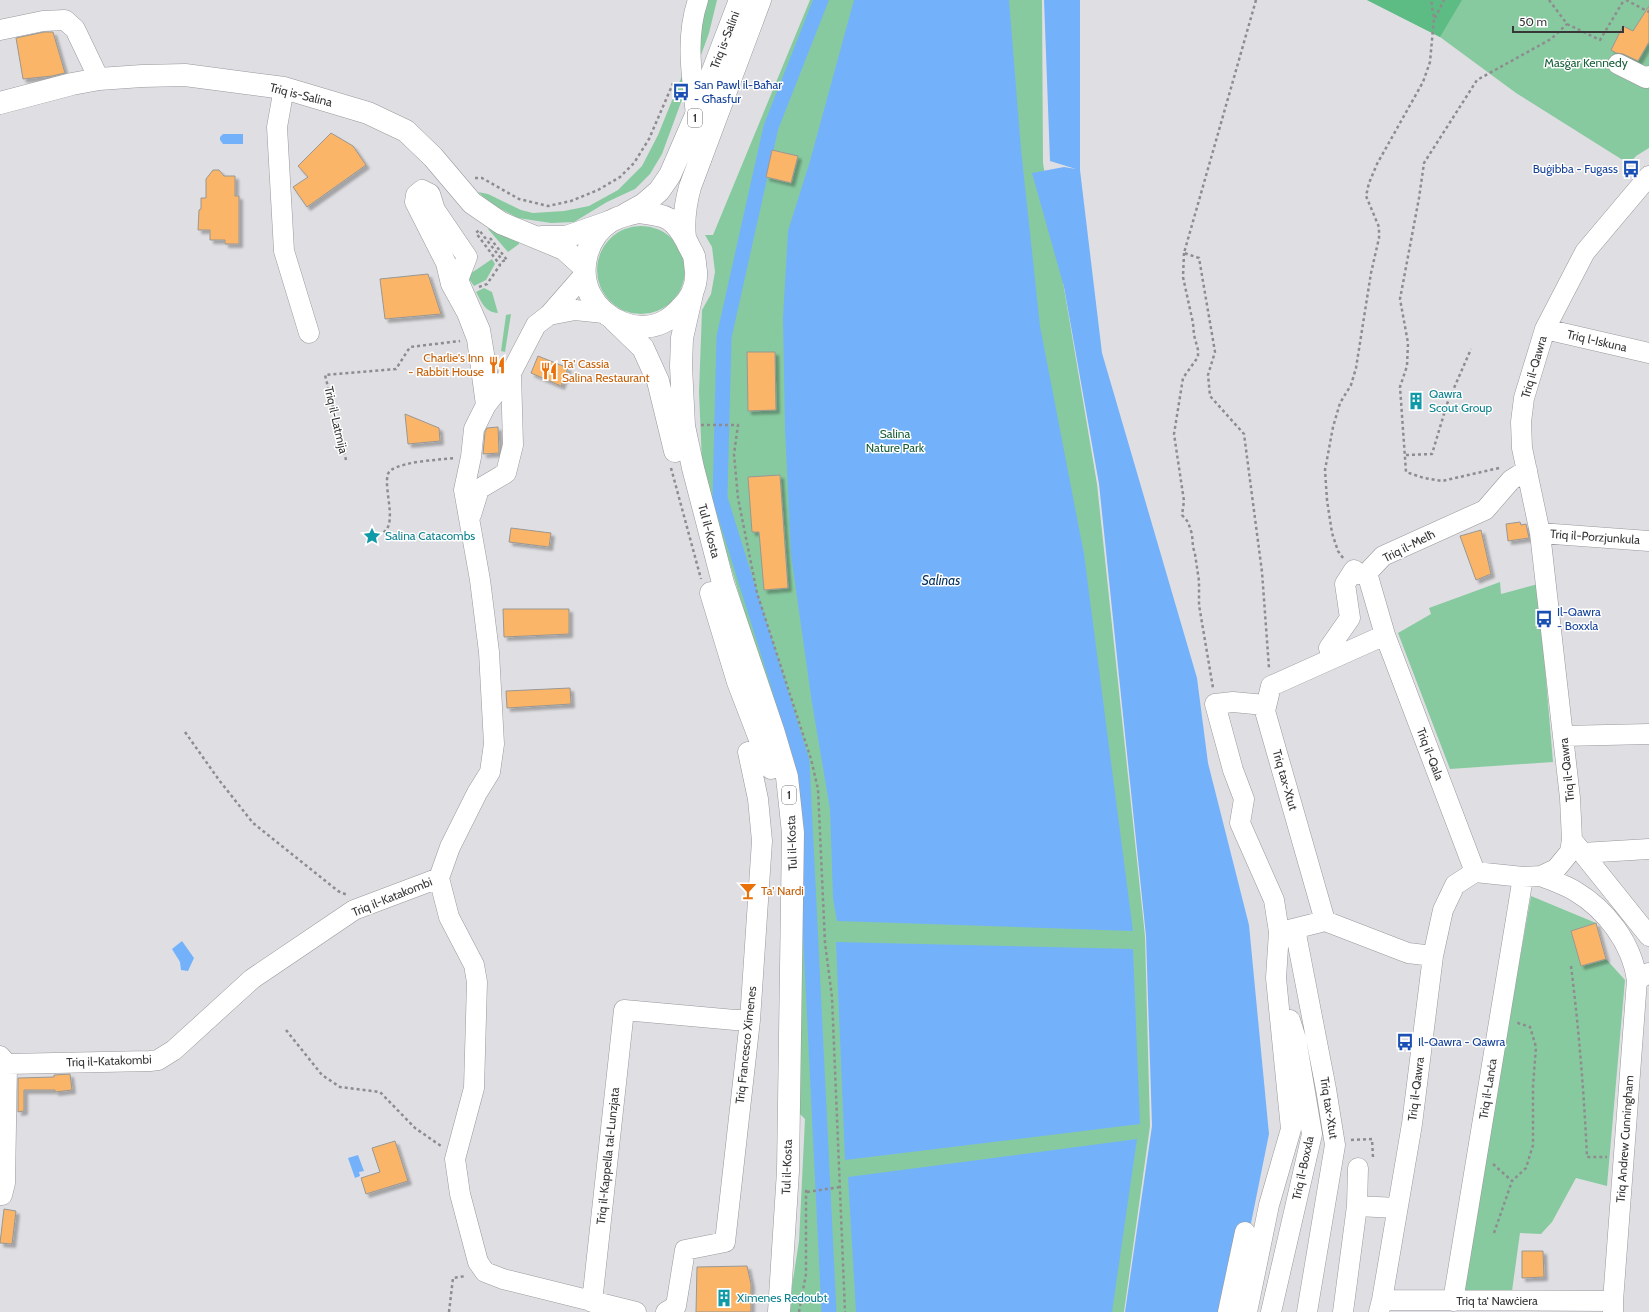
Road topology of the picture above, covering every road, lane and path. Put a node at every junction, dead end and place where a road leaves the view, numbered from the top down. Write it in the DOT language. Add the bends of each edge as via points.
graph roads {
  1 [pos="698,0"];
  2 [pos="740,0"];
  3 [pos="760,0"];
  4 [pos="1256,0"];
  5 [pos="1431,0"];
  6 [pos="1444,0"];
  7 [pos="1549,0"];
  8 [pos="1625,0"];
  9 [pos="1631,1"];
  10 [pos="1649,12"];
  11 [pos="1434,18"];
  12 [pos="1567,24"];
  13 [pos="0,30"];
  14 [pos="1618,64"];
  15 [pos="1649,76"];
  16 [pos="99,79"];
  17 [pos="675,79"];
  18 [pos="72,84"];
  19 [pos="0,87"];
  20 [pos="284,88"];
  21 [pos="0,103"];
  22 [pos="696,115"];
  23 [pos="448,176"];
  24 [pos="1649,176"];
  25 [pos="615,219"];
  26 [pos="482,228"];
  27 [pos="535,237"];
  28 [pos="685,238"];
  29 [pos="1184,253"];
  30 [pos="584,271"];
  31 [pos="477,288"];
  32 [pos="692,294"];
  33 [pos="549,315"];
  34 [pos="609,316"];
  35 [pos="1545,329"];
  36 [pos="309,333"];
  37 [pos="476,339"];
  38 [pos="1471,349"];
  39 [pos="1649,353"];
  40 [pos="511,373"];
  41 [pos="492,398"];
  42 [pos="705,425"];
  43 [pos="738,425"];
  44 [pos="1406,455"];
  45 [pos="346,460"];
  46 [pos="470,460"];
  47 [pos="1519,475"];
  48 [pos="497,478"];
  49 [pos="470,518"];
  50 [pos="1540,533"];
  51 [pos="372,536"];
  52 [pos="1649,541"];
  53 [pos="1361,571"];
  54 [pos="1385,635"];
  55 [pos="1333,658"];
  56 [pos="1271,686"];
  57 [pos="1215,704"];
  58 [pos="1265,706"];
  59 [pos="185,732"];
  60 [pos="1649,734"];
  61 [pos="1563,736"];
  62 [pos="748,752"];
  63 [pos="1577,847"];
  64 [pos="1649,849"];
  65 [pos="1475,872"];
  66 [pos="1532,877"];
  67 [pos="440,878"];
  68 [pos="370,904"];
  69 [pos="1325,921"];
  70 [pos="1287,931"];
  71 [pos="1649,936"];
  72 [pos="1433,956"];
  73 [pos="1571,966"];
  74 [pos="1643,977"];
  75 [pos="1276,978"];
  76 [pos="1499,1017"];
  77 [pos="750,1020"];
  78 [pos="286,1030"];
  79 [pos="3,1060"];
  80 [pos="1478,1146"];
  81 [pos="1624,1158"];
  82 [pos="455,1159"];
  83 [pos="1358,1168"];
  84 [pos="1512,1181"];
  85 [pos="1,1197"];
  86 [pos="1357,1206"];
  87 [pos="1397,1208"];
  88 [pos="1245,1232"];
  89 [pos="1494,1233"];
  90 [pos="485,1272"];
  91 [pos="592,1302"];
  92 [pos="1454,1302"];
  93 [pos="1613,1307"];
  94 [pos="1382,1308"];
  95 [pos="671,1309"];
  96 [pos="449,1312"];
  97 [pos="636,1312"];
  98 [pos="770,1312"];
  99 [pos="779,1312"];
  100 [pos="799,1312"];
  101 [pos="846,1312"];
  102 [pos="1228,1312"];
  103 [pos="1247,1312"];
  104 [pos="1271,1312"];
  105 [pos="1307,1312"];
  106 [pos="1343,1312"];
  1 -- 22 [label="street" via="691,31 690,57"];
  2 -- 22 [label="main road, Triq is-Salini / 1"];
  3 -- 28 [label="main road, Triq is-Salini / 1" via="690,187 683,222"];
  4 -- 29 [label="path"];
  5 -- 11 [label="path"];
  6 -- 11 [label="path"];
  7 -- 12 [label="path"];
  8 -- 9 [label="path"];
  8 -- 12 [label="path" via="1600,40"];
  9 -- 10 [label="path"];
  11 -- 53 [label="path" via="1430,62 1423,82 1369,183 1366,196 1379,227 1380,238 1371,273 1356,368 1351,385 1340,403 1325,470 1332,533 1338,550 1347,564"];
  12 -- 44 [label="path" via="1551,38 1477,80 1424,164 1400,299 1408,343 1407,366 1400,387"];
  13 -- 16 [label="street" via="43,21 66,20 75,29"];
  14 -- 15 [label="street" via="1646,78"];
  16 -- 18 [label="main road, Triq is-Salina"];
  16 -- 20 [label="main road, Triq is-Salina" via="185,75"];
  17 -- 23 [label="path" via="649,139 634,163 620,177 598,190 572,201 548,206 519,199 482,178"];
  18 -- 19 [label="main road" via="50,80"];
  18 -- 21 [label="main road, Triq is-Salina"];
  20 -- 23 [label="main road, Triq is-Salina" via="368,113 406,131"];
  20 -- 36 [label="street" via="278,127 284,251"];
  22 -- 25 [label="main road, Triq is-Salini / 1" via="670,175 659,191 644,204"];
  23 -- 27 [label="main road, Triq is-Salina" via="472,203 501,223"];
  24 -- 35 [label="street, Triq il-Qawra" via="1585,252"];
  25 -- 27 [label="main road, Triq is-Salina" via="566,237"];
  25 -- 28 [label="main road, 1" via="639,212 657,214 674,222"];
  25 -- 30 [label="main road, 1" via="597,234 588,249"];
  26 -- 31 [label="path" via="507,260 504,261 479,230 476,233 500,265 487,284"];
  27 -- 30 [label="main road, Triq is-Salina" via="564,249"];
  28 -- 32 [label="main road, 1" via="694,257 696,278"];
  29 -- 56 [label="path" via="1199,258 1215,352 1208,374 1210,396 1244,434 1262,572"];
  29 -- 57 [label="path" via="1183,277 1198,357 1183,378 1174,434 1184,501 1182,515 1188,522 1192,534 1199,581 1199,605"];
  30 -- 33 [label="street, Triq il-Katakombi"];
  30 -- 34 [label="main road, 1" via="589,292 595,303"];
  32 -- 34 [label="main road, 1" via="674,315 653,326 626,325"];
  32 -- 99 [label="main road, Tul il-Kosta / 1" via="682,338 684,426 723,583 787,777 793,833 788,1171"];
  33 -- 34 [label="street, Triq il-Katakombi" via="575,310"];
  33 -- 40 [label="street, Triq il-Katakombi" via="536,324"];
  34 -- 98 [label="main road, Tul il-Kosta / 1" via="643,348 658,381 697,547 738,682 778,794 783,852 778,1221"];
  35 -- 39 [label="street, Triq l-Iskuna"];
  35 -- 47 [label="street, Triq il-Qawra" via="1524,398"];
  37 -- 41 [label="street"];
  37 -- 41 [label="street" via="467,313 451,284 446,263 415,202 416,195 422,190 430,194 435,210 467,257 458,280 480,330"];
  37 -- 45 [label="path, Triq il-Latmija" via="410,347 396,369 326,375"];
  38 -- 44 [label="path" via="1447,404 1432,454"];
  40 -- 41 [label="street, Triq il-Katakombi"];
  40 -- 48 [label="street, Triq il-Katakombi" via="513,445 506,473"];
  41 -- 46 [label="street, Triq il-Katakombi" via="474,429"];
  42 -- 43 [label="path"];
  44 -- 47 [label="path" via="1406,472 1424,478 1442,481 1501,467"];
  46 -- 48 [label="street" via="480,473"];
  46 -- 49 [label="street, Triq il-Katakombi" via="464,490"];
  46 -- 51 [label="path" via="424,461 391,470 387,475 390,503 388,526 384,531"];
  47 -- 50 [label="street, Triq il-Qawra"];
  47 -- 53 [label="street, Triq il-Melħ" via="1485,510 1383,556"];
  48 -- 49 [label="street, Triq il-Katakombi" via="478,489"];
  49 -- 67 [label="street, Triq il-Katakombi" via="490,652 494,744 490,772 450,847"];
  50 -- 52 [label="street, Triq il-Porzjunkula"];
  50 -- 61 [label="street, Triq il-Qawra"];
  53 -- 54 [label="street"];
  53 -- 55 [label="street, Triq il-Melħ" via="1345,584 1350,618 1329,648"];
  54 -- 55 [label="street"];
  54 -- 65 [label="street, Triq il-Qala"];
  55 -- 56 [label="street"];
  56 -- 58 [label="street, Triq tax-Xtut"];
  57 -- 58 [label="street" via="1233,702"];
  57 -- 70 [label="street" via="1233,770 1244,799 1240,822"];
  58 -- 69 [label="street, Triq tax-Xtut" via="1264,711"];
  59 -- 68 [label="path" via="253,823 338,891"];
  60 -- 61 [label="street"];
  61 -- 63 [label="street, Triq il-Qawra"];
  62 -- 77 [label="street, Triq Francesco Ximenes" via="758,800 762,841"];
  63 -- 64 [label="street"];
  63 -- 66 [label="street, Triq il-Qawra" via="1556,869"];
  63 -- 71 [label="street"];
  65 -- 66 [label="street"];
  65 -- 72 [label="street, Triq il-Qawra" via="1455,885 1443,910"];
  66 -- 74 [label="street" via="1575,891 1594,904 1608,918"];
  66 -- 76 [label="street, Triq il-Lanċa"];
  67 -- 68 [label="street, Triq il-Katakombi"];
  67 -- 82 [label="street" via="449,917 474,965 477,982 474,1088"];
  68 -- 79 [label="street, Triq il-Katakombi" via="354,910 252,979 174,1050 158,1060"];
  69 -- 70 [label="street"];
  69 -- 72 [label="street" via="1408,953"];
  70 -- 75 [label="street, Triq il-Boxxla"];
  70 -- 105 [label="street, Triq tax-Xtut" via="1326,1089 1335,1145"];
  72 -- 87 [label="street, Triq il-Qawra" via="1412,1124"];
  73 -- 81 [label="path" via="1578,1021 1587,1157"];
  74 -- 81 [label="street, Triq Andrew Cunningham"];
  75 -- 103 [label="street, Triq il-Boxxla" via="1291,1129 1269,1205"];
  75 -- 104 [label="street, Triq il-Boxxla" via="1296,1039 1312,1134"];
  76 -- 80 [label="street, Triq il-Lanċa"];
  76 -- 84 [label="path" via="1530,1027 1536,1047 1533,1145 1526,1168"];
  77 -- 91 [label="street, Triq il-Kappella tal-Lunzjata" via="624,1010"];
  77 -- 95 [label="street, Triq Francesco Ximenes" via="725,1242 686,1250"];
  78 -- 82 [label="path" via="322,1075 340,1087 380,1092 415,1128"];
  79 -- 85 [label="street" via="5,1183"];
  80 -- 84 [label="path" via="1497,1169"];
  80 -- 92 [label="street, Triq il-Lanċa"];
  81 -- 93 [label="street, Triq Andrew Cunningham"];
  82 -- 90 [label="street" via="460,1194 478,1262"];
  83 -- 86 [label="street"];
  84 -- 89 [label="path"];
  86 -- 87 [label="street"];
  86 -- 106 [label="street"];
  87 -- 94 [label="street, Triq il-Qawra"];
  88 -- 102 [label="street"];
  90 -- 91 [label="street"];
  90 -- 96 [label="path" via="453,1278"];
  91 -- 97 [label="street"];
  92 -- 93 [label="street, Triq ta‘ Nawċiera"];
  92 -- 94 [label="street, Triq ta‘ Nawċiera"];
  100 -- 101 [label="path" via="806,1274 807,1192 840,1187"];
}
